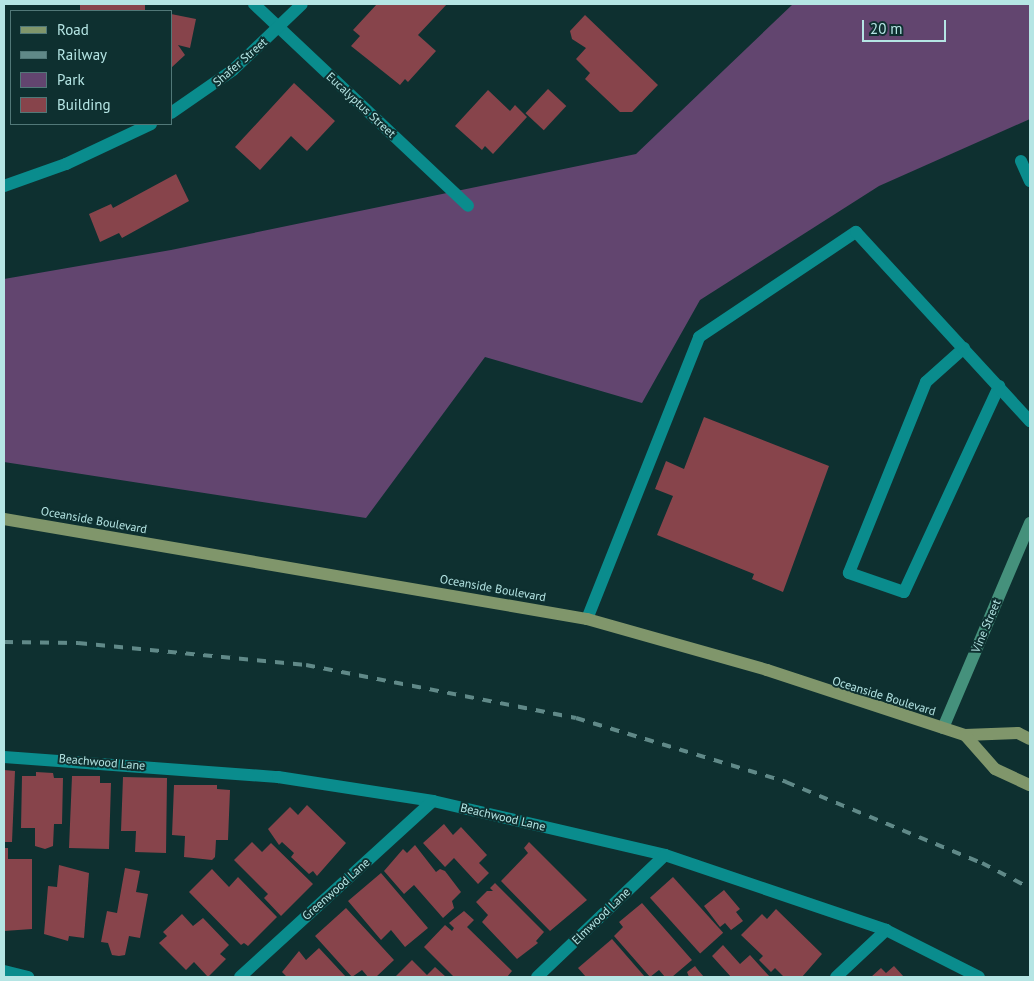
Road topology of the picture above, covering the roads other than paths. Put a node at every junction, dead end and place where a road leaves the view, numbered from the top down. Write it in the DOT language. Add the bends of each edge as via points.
graph roads {
  1 [pos="254,4"];
  2 [pos="302,4"];
  3 [pos="280,28"];
  4 [pos="172,112"];
  5 [pos="149,125"];
  6 [pos="1021,161"];
  7 [pos="1030,181"];
  8 [pos="4,186"];
  9 [pos="468,206"];
  10 [pos="964,348"];
  11 [pos="999,386"];
  12 [pos="1030,420"];
  13 [pos="4,519"];
  14 [pos="1029,528"];
  15 [pos="587,619"];
  16 [pos="943,728"];
  17 [pos="965,735"];
  18 [pos="1030,739"];
  19 [pos="4,758"];
  20 [pos="1030,785"];
  21 [pos="433,801"];
  22 [pos="665,856"];
  23 [pos="886,930"];
  24 [pos="4,971"];
  25 [pos="28,977"];
  26 [pos="240,977"];
  27 [pos="537,977"];
  28 [pos="836,977"];
  29 [pos="979,977"];
  1 -- 3 [label="street, Eucalyptus Street"];
  2 -- 3 [label="street, Shafer Street"];
  3 -- 4 [label="street, Shafer Street" via="205,92"];
  3 -- 9 [label="street, Eucalyptus Street"];
  5 -- 8 [label="street" via="66,164"];
  6 -- 7 [label="street"];
  10 -- 11 [label="street"];
  10 -- 11 [label="street" via="926,382 849,573 904,592"];
  10 -- 15 [label="street" via="856,232 699,337"];
  11 -- 12 [label="street"];
  13 -- 15 [label="main road, Oceanside Boulevard"];
  14 -- 16 [label="street, Vine Street"];
  15 -- 16 [label="main road, Oceanside Boulevard" via="767,670"];
  16 -- 17 [label="main road, Oceanside Boulevard"];
  17 -- 18 [label="main road, Oceanside Boulevard" via="1018,733"];
  17 -- 20 [label="main road" via="995,769"];
  19 -- 21 [label="street, Beachwood Lane" via="278,777"];
  21 -- 22 [label="street, Beachwood Lane"];
  21 -- 26 [label="street, Greenwood Lane"];
  22 -- 23 [label="street, Beachwood Lane"];
  22 -- 27 [label="street, Elmwood Lane"];
  23 -- 28 [label="street"];
  23 -- 29 [label="street, Beachwood Lane"];
  24 -- 25 [label="street"];
}
